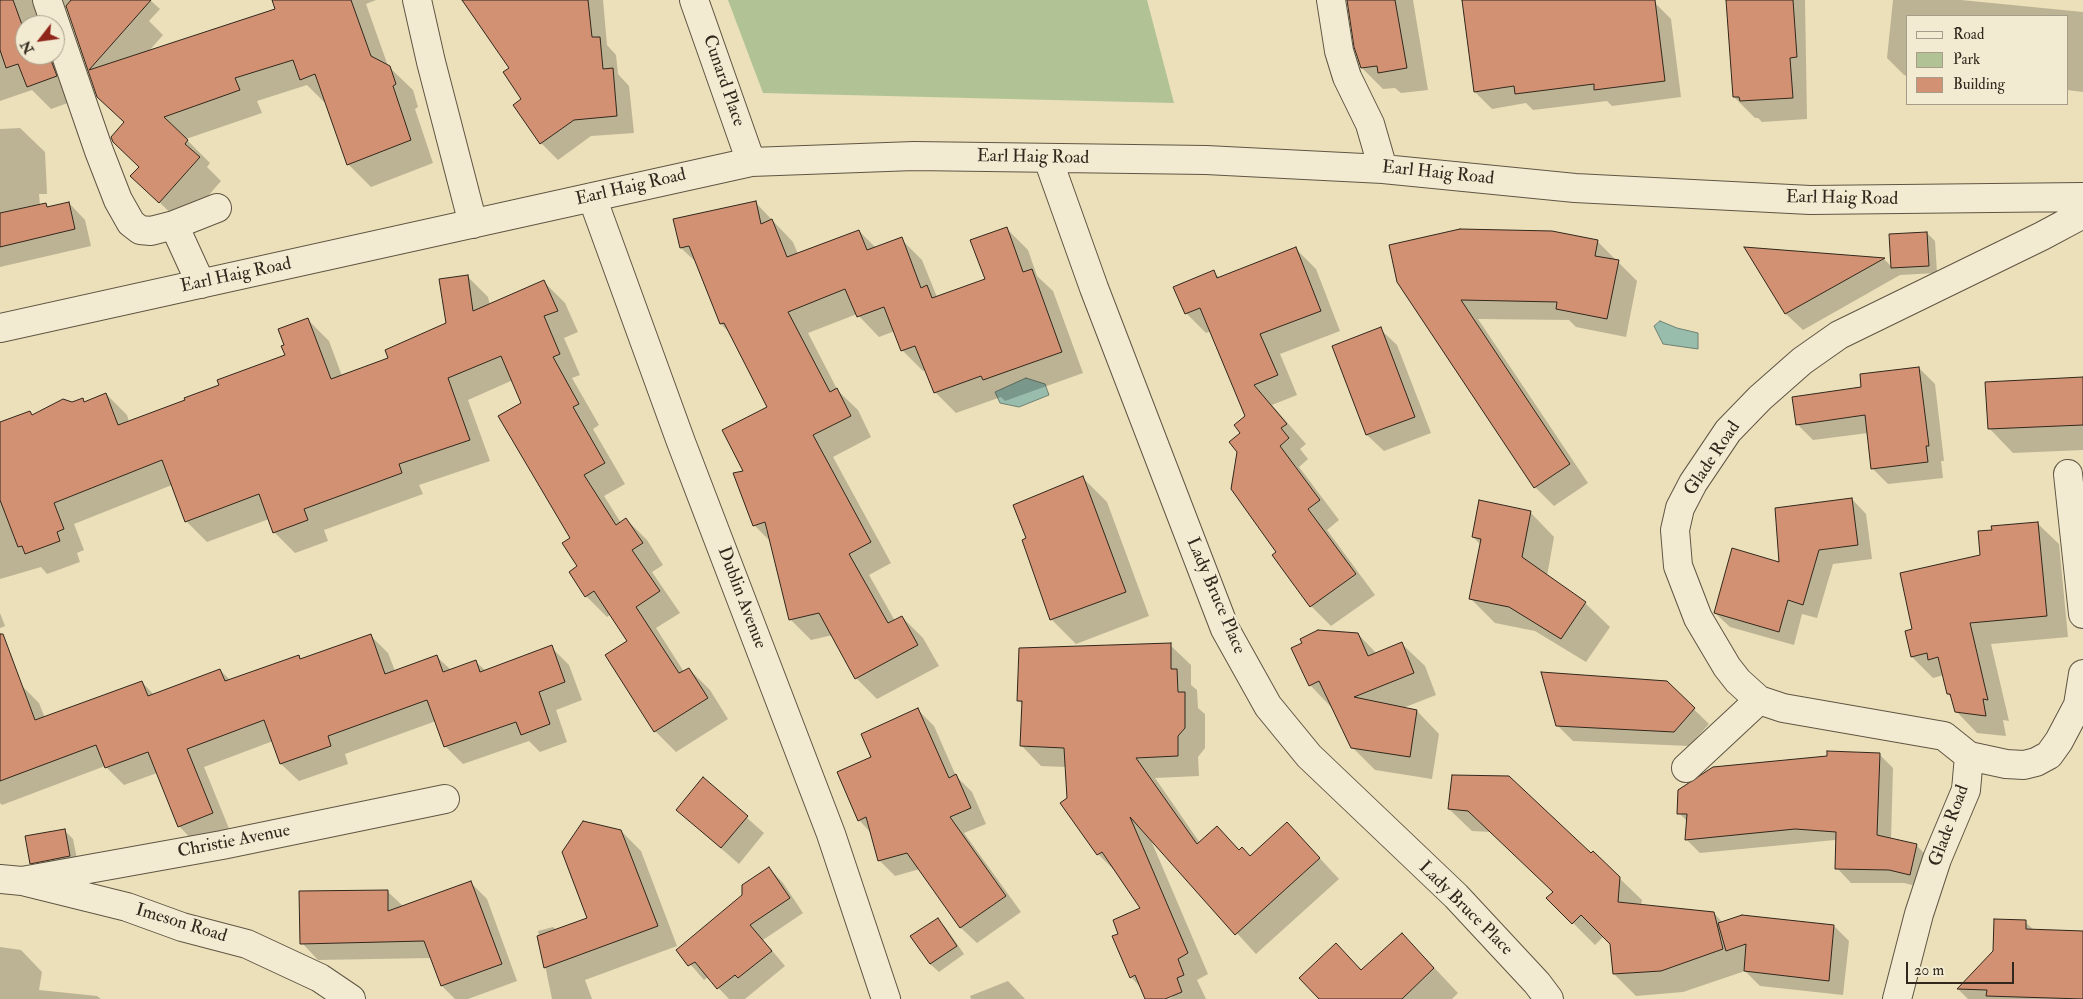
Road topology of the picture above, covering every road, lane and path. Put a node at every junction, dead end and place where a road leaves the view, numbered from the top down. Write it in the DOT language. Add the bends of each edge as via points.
graph roads {
  1 [pos="47,0"];
  2 [pos="417,0"];
  3 [pos="694,0"];
  4 [pos="1330,0"];
  5 [pos="1048,159"];
  6 [pos="751,162"];
  7 [pos="1383,168"];
  8 [pos="592,197"];
  9 [pos="2083,197"];
  10 [pos="217,208"];
  11 [pos="2083,214"];
  12 [pos="473,224"];
  13 [pos="174,225"];
  14 [pos="201,284"];
  15 [pos="0,328"];
  16 [pos="2068,474"];
  17 [pos="2083,614"];
  18 [pos="2083,674"];
  19 [pos="1759,700"];
  20 [pos="1969,756"];
  21 [pos="1686,768"];
  22 [pos="445,799"];
  23 [pos="11,880"];
  24 [pos="352,999"];
  25 [pos="886,999"];
  26 [pos="1549,999"];
  27 [pos="1897,999"];
  1 -- 13 [label="street" via="118,200 131,224 140,230 151,231"];
  2 -- 12 [label="street"];
  3 -- 6 [label="street, Cunard Place"];
  4 -- 7 [label="street" via="1347,77 1370,124"];
  5 -- 6 [label="street, Earl Haig Road" via="914,156"];
  5 -- 7 [label="street, Earl Haig Road" via="1206,160"];
  5 -- 26 [label="street, Lady Bruce Place" via="1225,629 1268,706 1308,756 1456,896"];
  6 -- 8 [label="street, Earl Haig Road"];
  7 -- 9 [label="street, Earl Haig Road" via="1575,188 1810,200"];
  8 -- 12 [label="street, Earl Haig Road"];
  8 -- 25 [label="street, Dublin Avenue" via="681,442 831,834"];
  10 -- 13 [label="street"];
  11 -- 19 [label="street, Glade Road" via="1839,335 1802,361 1760,398 1728,431 1693,483 1680,508 1675,530 1678,566 1698,618 1727,667"];
  12 -- 14 [label="street, Earl Haig Road"];
  13 -- 14 [label="street"];
  14 -- 15 [label="street, Earl Haig Road"];
  16 -- 17 [label="street"];
  18 -- 20 [label="street" via="2078,705 2049,755 2024,765"];
  19 -- 20 [label="street, Glade Road" via="1783,708 1944,736"];
  19 -- 21 [label="street"];
  20 -- 27 [label="street, Glade Road" via="1966,790 1937,859"];
  22 -- 23 [label="street, Christie Avenue" via="222,846"];
  23 -- 24 [label="street, Imeson Road" via="127,907 182,927 247,944 320,978"];
}
